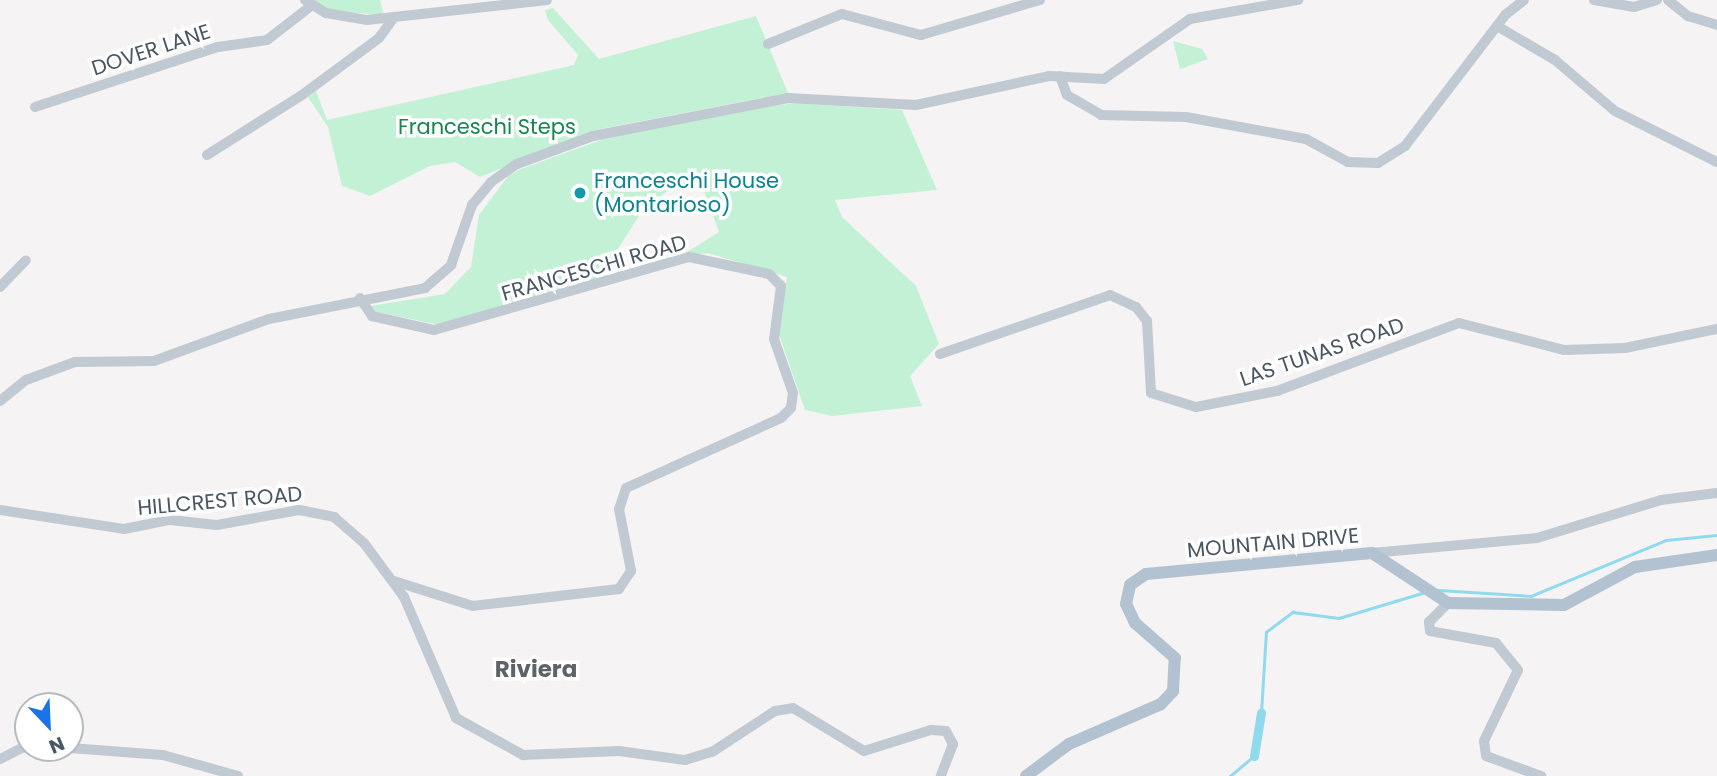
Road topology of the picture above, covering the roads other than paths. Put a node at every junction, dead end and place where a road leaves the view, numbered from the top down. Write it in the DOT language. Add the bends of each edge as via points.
graph roads {
  1 [pos="547,0"];
  2 [pos="1040,0"];
  3 [pos="1298,0"];
  4 [pos="1524,0"];
  5 [pos="1594,0"];
  6 [pos="1657,0"];
  7 [pos="1668,0"];
  8 [pos="308,3"];
  9 [pos="393,19"];
  10 [pos="1717,25"];
  11 [pos="1497,26"];
  12 [pos="768,44"];
  13 [pos="1060,76"];
  14 [pos="35,107"];
  15 [pos="207,155"];
  16 [pos="1717,162"];
  17 [pos="26,260"];
  18 [pos="0,287"];
  19 [pos="360,298"];
  20 [pos="1717,329"];
  21 [pos="940,354"];
  22 [pos="0,401"];
  23 [pos="1717,494"];
  24 [pos="0,510"];
  25 [pos="1372,553"];
  26 [pos="1717,555"];
  27 [pos="394,581"];
  28 [pos="1448,603"];
  29 [pos="84,749"];
  30 [pos="238,776"];
  31 [pos="941,776"];
  32 [pos="1026,776"];
  33 [pos="1541,776"];
  1 -- 9 [label="street"];
  2 -- 12 [label="street" via="921,35 842,14"];
  3 -- 13 [label="street" via="1190,19 1104,79"];
  4 -- 11 [label="street"];
  5 -- 6 [label="street" via="1634,7"];
  7 -- 10 [label="street" via="1688,16"];
  8 -- 9 [label="street" via="362,20"];
  8 -- 14 [label="street, DOVER LANE" via="267,40 218,47"];
  9 -- 15 [label="street" via="379,38 302,95"];
  11 -- 13 [label="street" via="1405,146 1366,164 1279,134 1186,117 1101,115 1067,95"];
  11 -- 16 [label="street" via="1555,60 1615,111"];
  13 -- 19 [label="street" via="936,104 788,98 593,136 517,164 491,182 472,205 451,265 435,282"];
  17 -- 18 [label="street"];
  19 -- 22 [label="street" via="239,328 164,359 57,367"];
  19 -- 27 [label="street, FRANCESCHI ROAD" via="372,316 434,330 689,257 769,274 781,286 774,339 793,393 791,408 781,418 626,488 619,509 631,571 619,589 473,606"];
  20 -- 21 [label="street, LAS TUNAS ROAD" via="1625,348 1564,350 1459,323 1277,391 1196,407 1151,393 1147,321 1136,306 1111,295"];
  23 -- 25 [label="street, MOUNTAIN DRIVE" via="1661,500 1537,538"];
  24 -- 27 [label="street, HILLCREST ROAD" via="124,529 320,512 343,522"];
  25 -- 28 [label="main road"];
  25 -- 32 [label="main road, MOUNTAIN DRIVE" via="1247,560 1137,578 1126,604 1135,623 1175,658 1173,691 1161,704 1078,738"];
  26 -- 28 [label="main road" via="1634,567 1573,603"];
  27 -- 31 [label="street, HILLCREST ROAD" via="456,718 513,752 547,757 619,751 685,760 712,752 775,710 793,708 864,751 931,730 946,731 953,748"];
  28 -- 33 [label="street" via="1429,622 1430,631 1496,643 1518,670 1484,741 1486,756"];
  29 -- 30 [label="street" via="163,755"];
}
